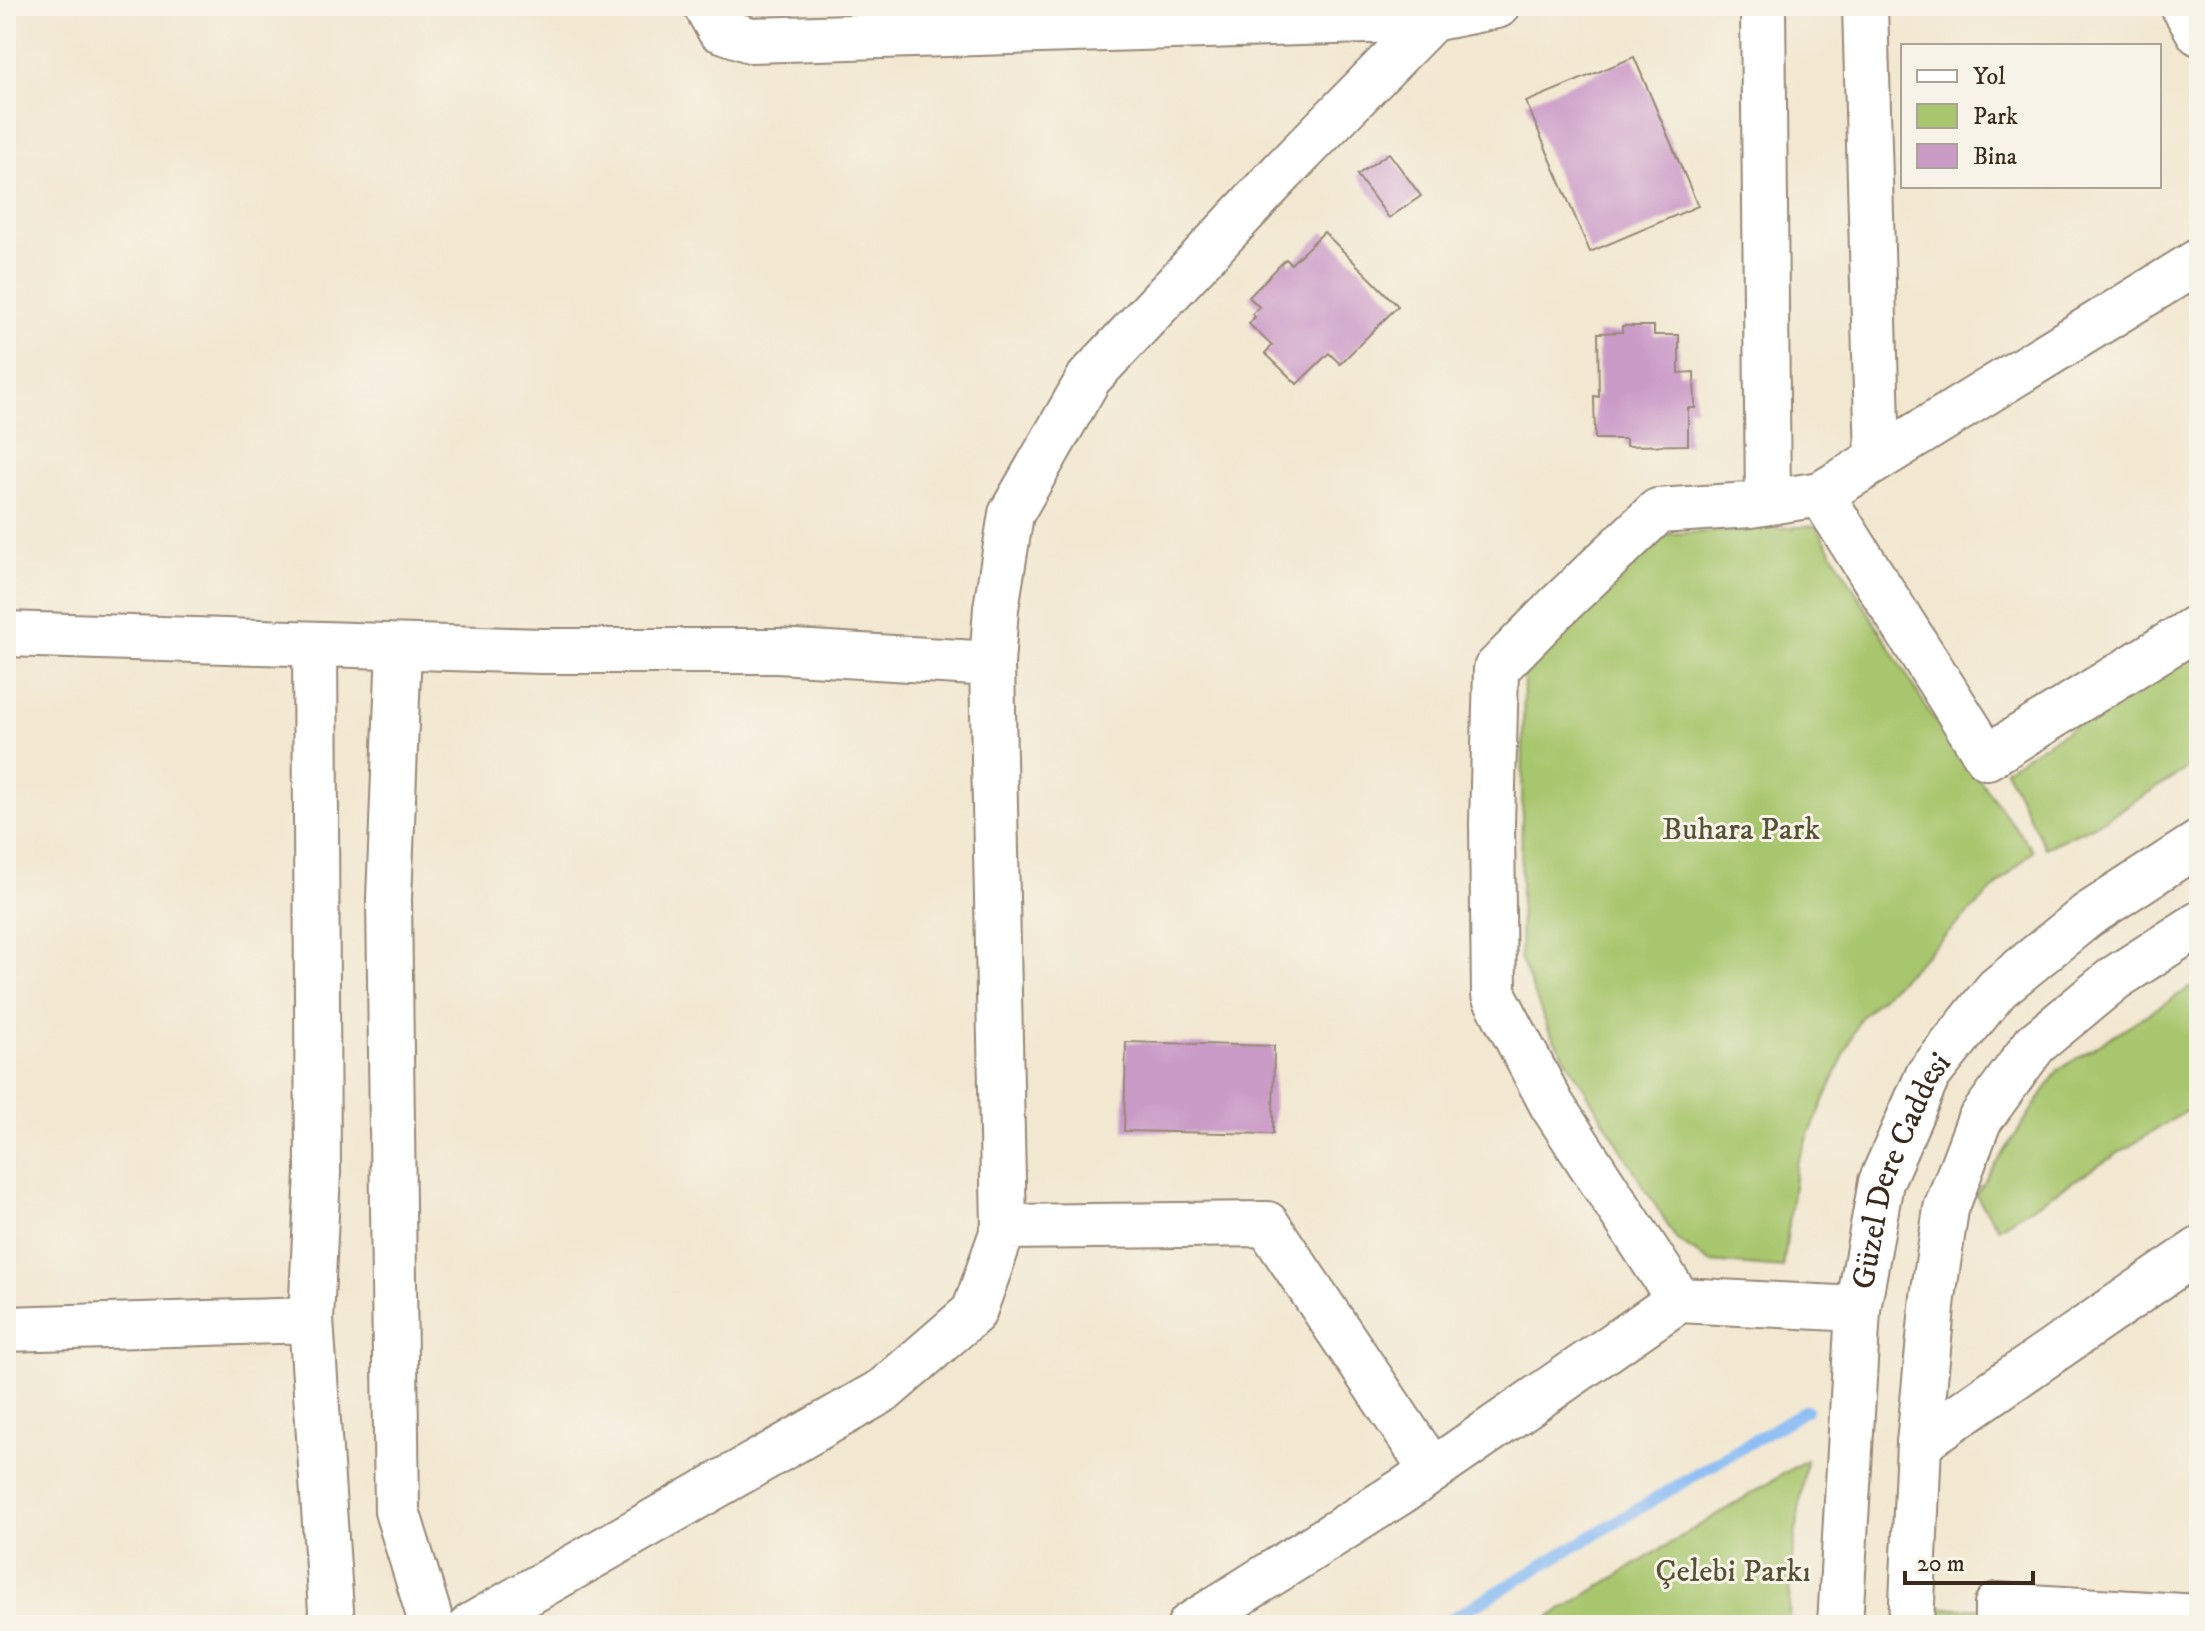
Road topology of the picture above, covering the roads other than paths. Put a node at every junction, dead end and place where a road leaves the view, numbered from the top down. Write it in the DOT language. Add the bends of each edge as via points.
graph roads {
  1 [pos="706,6"];
  2 [pos="1497,6"];
  3 [pos="1763,6"];
  4 [pos="1865,6"];
  5 [pos="2183,6"];
  6 [pos="1432,13"];
  7 [pos="2199,33"];
  8 [pos="2199,261"];
  9 [pos="1878,459"];
  10 [pos="1821,494"];
  11 [pos="1768,502"];
  12 [pos="2199,626"];
  13 [pos="6,634"];
  14 [pos="315,644"];
  15 [pos="399,647"];
  16 [pos="992,664"];
  17 [pos="2199,843"];
  18 [pos="2199,924"];
  19 [pos="1004,1227"];
  20 [pos="2199,1250"];
  21 [pos="1679,1300"];
  22 [pos="1858,1309"];
  23 [pos="311,1320"];
  24 [pos="6,1329"];
  25 [pos="1919,1443"];
  26 [pos="1432,1470"];
  27 [pos="2199,1617"];
  28 [pos="332,1625"];
  29 [pos="432,1625"];
  30 [pos="472,1625"];
  31 [pos="1190,1625"];
  32 [pos="1840,1625"];
  33 [pos="1911,1625"];
  34 [pos="1997,1625"];
  1 -- 6 [label="street" via="719,29 750,40"];
  2 -- 6 [label="street"];
  3 -- 11 [label="street"];
  4 -- 9 [label="street"];
  5 -- 7 [label="street"];
  6 -- 16 [label="street" via="1089,378 1011,514"];
  8 -- 9 [label="street"];
  9 -- 10 [label="street"];
  10 -- 11 [label="street"];
  10 -- 12 [label="street" via="1987,757"];
  11 -- 21 [label="street" via="1658,511 1496,669 1494,995 1552,1105"];
  13 -- 14 [label="street"];
  14 -- 15 [label="street"];
  14 -- 23 [label="street" via="318,1173"];
  15 -- 16 [label="street" via="778,651"];
  15 -- 29 [label="street" via="389,899 397,1511"];
  16 -- 19 [label="street"];
  17 -- 22 [label="street, Güzel Dere Caddesi" via="2088,915 1997,989 1928,1075 1881,1182"];
  18 -- 25 [label="street, Güzel Dere Caddesi" via="2115,978 2035,1044 1979,1121 1946,1209"];
  19 -- 26 [label="street" via="1267,1224"];
  19 -- 30 [label="street" via="974,1312 884,1390"];
  20 -- 25 [label="street"];
  21 -- 22 [label="street"];
  21 -- 26 [label="street"];
  22 -- 32 [label="street, Güzel Dere Caddesi"];
  23 -- 24 [label="street"];
  23 -- 28 [label="street"];
  25 -- 33 [label="street, Güzel Dere Caddesi"];
  26 -- 31 [label="street"];
  27 -- 34 [label="street" via="1997,1605"];
}
